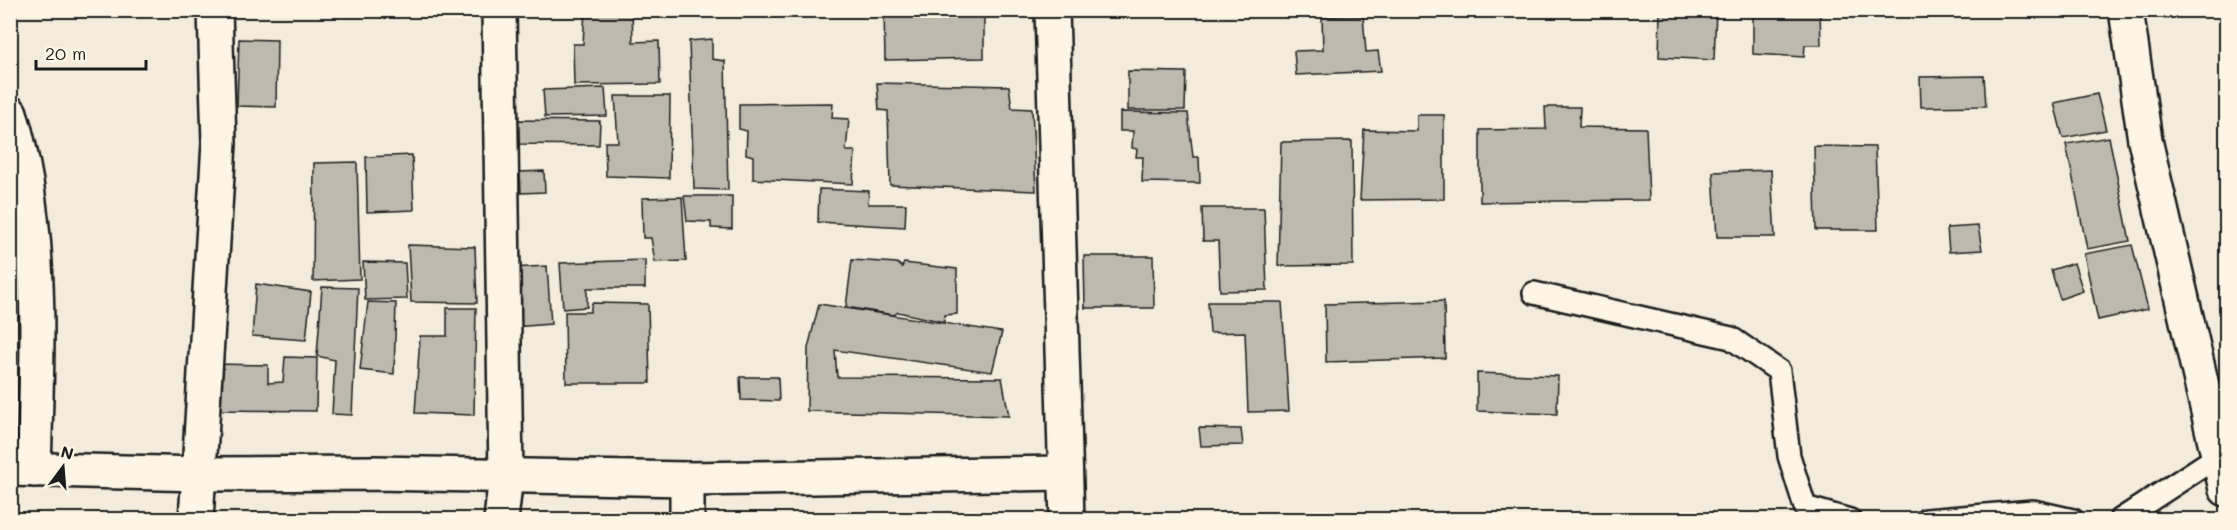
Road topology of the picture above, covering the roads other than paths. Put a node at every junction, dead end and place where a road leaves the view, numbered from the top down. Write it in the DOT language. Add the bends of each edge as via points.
graph roads {
  1 [pos="215,10"];
  2 [pos="499,10"];
  3 [pos="1052,10"];
  4 [pos="2126,10"];
  5 [pos="10,113"];
  6 [pos="1534,293"];
  7 [pos="2218,456"];
  8 [pos="22,469"];
  9 [pos="1064,473"];
  10 [pos="199,474"];
  11 [pos="506,475"];
  12 [pos="687,480"];
  13 [pos="2226,489"];
  14 [pos="196,519"];
  15 [pos="501,519"];
  16 [pos="687,519"];
  17 [pos="1067,519"];
  18 [pos="1850,519"];
  19 [pos="1926,519"];
  20 [pos="2073,519"];
  21 [pos="2120,519"];
  1 -- 10 [label="street" via="219,143"];
  2 -- 11 [label="street"];
  3 -- 9 [label="street"];
  4 -- 7 [label="street" via="2145,140"];
  5 -- 8 [label="street" via="30,209 38,304"];
  6 -- 18 [label="lane" via="1731,338 1779,371 1789,456 1805,507"];
  7 -- 13 [label="street"];
  7 -- 21 [label="lane"];
  8 -- 10 [label="street"];
  9 -- 12 [label="street"];
  9 -- 17 [label="street"];
  10 -- 11 [label="street"];
  10 -- 14 [label="street"];
  11 -- 12 [label="street"];
  11 -- 15 [label="street"];
  12 -- 16 [label="street"];
  19 -- 20 [label="lane" via="2033,511"];
}
